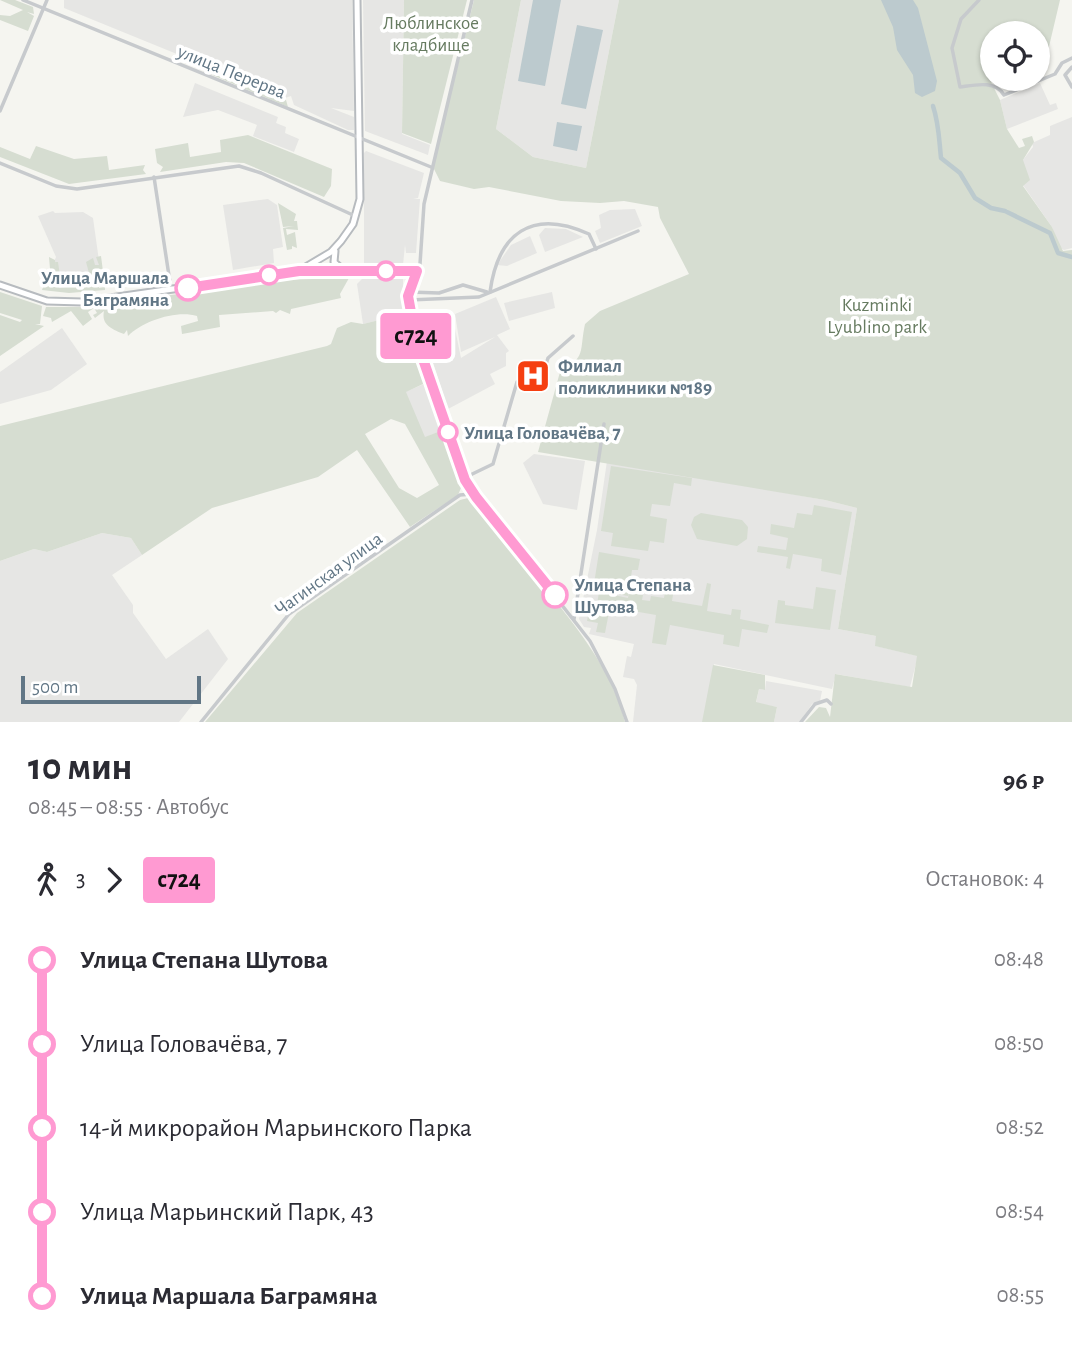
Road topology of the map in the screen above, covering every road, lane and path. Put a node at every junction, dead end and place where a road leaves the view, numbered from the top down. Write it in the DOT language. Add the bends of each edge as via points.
graph roads {
  1 [pos="23,0"];
  2 [pos="47,0"];
  3 [pos="357,0"];
  4 [pos="472,0"];
  5 [pos="979,0"];
  6 [pos="43,8"];
  7 [pos="1072,58"];
  8 [pos="1072,67"];
  9 [pos="1072,87"];
  10 [pos="0,111"];
  11 [pos="359,139"];
  12 [pos="0,163"];
  13 [pos="431,167"];
  14 [pos="154,177"];
  15 [pos="355,216"];
  16 [pos="638,231"];
  17 [pos="338,245"];
  18 [pos="596,249"];
  19 [pos="299,271"];
  20 [pos="344,271"];
  21 [pos="402,271"];
  22 [pos="417,271"];
  23 [pos="0,285"];
  24 [pos="171,290"];
  25 [pos="409,292"];
  26 [pos="490,292"];
  27 [pos="409,300"];
  28 [pos="573,336"];
  29 [pos="604,424"];
  30 [pos="465,479"];
  31 [pos="467,490"];
  32 [pos="574,619"];
  33 [pos="831,704"];
  34 [pos="201,722"];
  35 [pos="627,722"];
  36 [pos="801,722"];
  1 -- 6 [label="street, улица Перерва"];
  2 -- 6 [label="street"];
  3 -- 11 [label="main road"];
  4 -- 13 [label="street"];
  5 -- 7 [label="street" via="961,19 951,48 960,87 987,84 1004,95 1055,74"];
  6 -- 10 [label="street"];
  6 -- 11 [label="street, улица Перерва"];
  8 -- 9 [label="street" via="1065,75"];
  11 -- 13 [label="street, улица Перерва"];
  11 -- 15 [label="main road" via="360,199"];
  12 -- 14 [label="street" via="69,189"];
  13 -- 22 [label="street"];
  14 -- 15 [label="street" via="244,167"];
  14 -- 24 [label="street"];
  15 -- 17 [label="main road"];
  16 -- 18 [label="street"];
  17 -- 19 [label="main road"];
  17 -- 20 [label="main road" via="334,262"];
  18 -- 26 [label="street"];
  18 -- 26 [label="street" via="589,234 569,225 537,224 516,234 501,250"];
  19 -- 20 [label="street"];
  19 -- 24 [label="main road"];
  20 -- 21 [label="street"];
  21 -- 22 [label="street"];
  21 -- 25 [label="street" via="407,274"];
  22 -- 25 [label="street"];
  23 -- 24 [label="main road" via="62,302"];
  25 -- 26 [label="street" via="439,293 463,285"];
  25 -- 27 [label="street"];
  26 -- 27 [label="street" via="480,297"];
  27 -- 30 [label="street" via="416,339"];
  28 -- 30 [label="street" via="548,358 538,389 517,383 493,464"];
  29 -- 32 [label="street"];
  30 -- 31 [label="street"];
  31 -- 32 [label="street"];
  31 -- 34 [label="street, Чагинская улица" via="289,614"];
  32 -- 35 [label="street" via="590,640"];
  33 -- 36 [label="street" via="815,704"];
}
